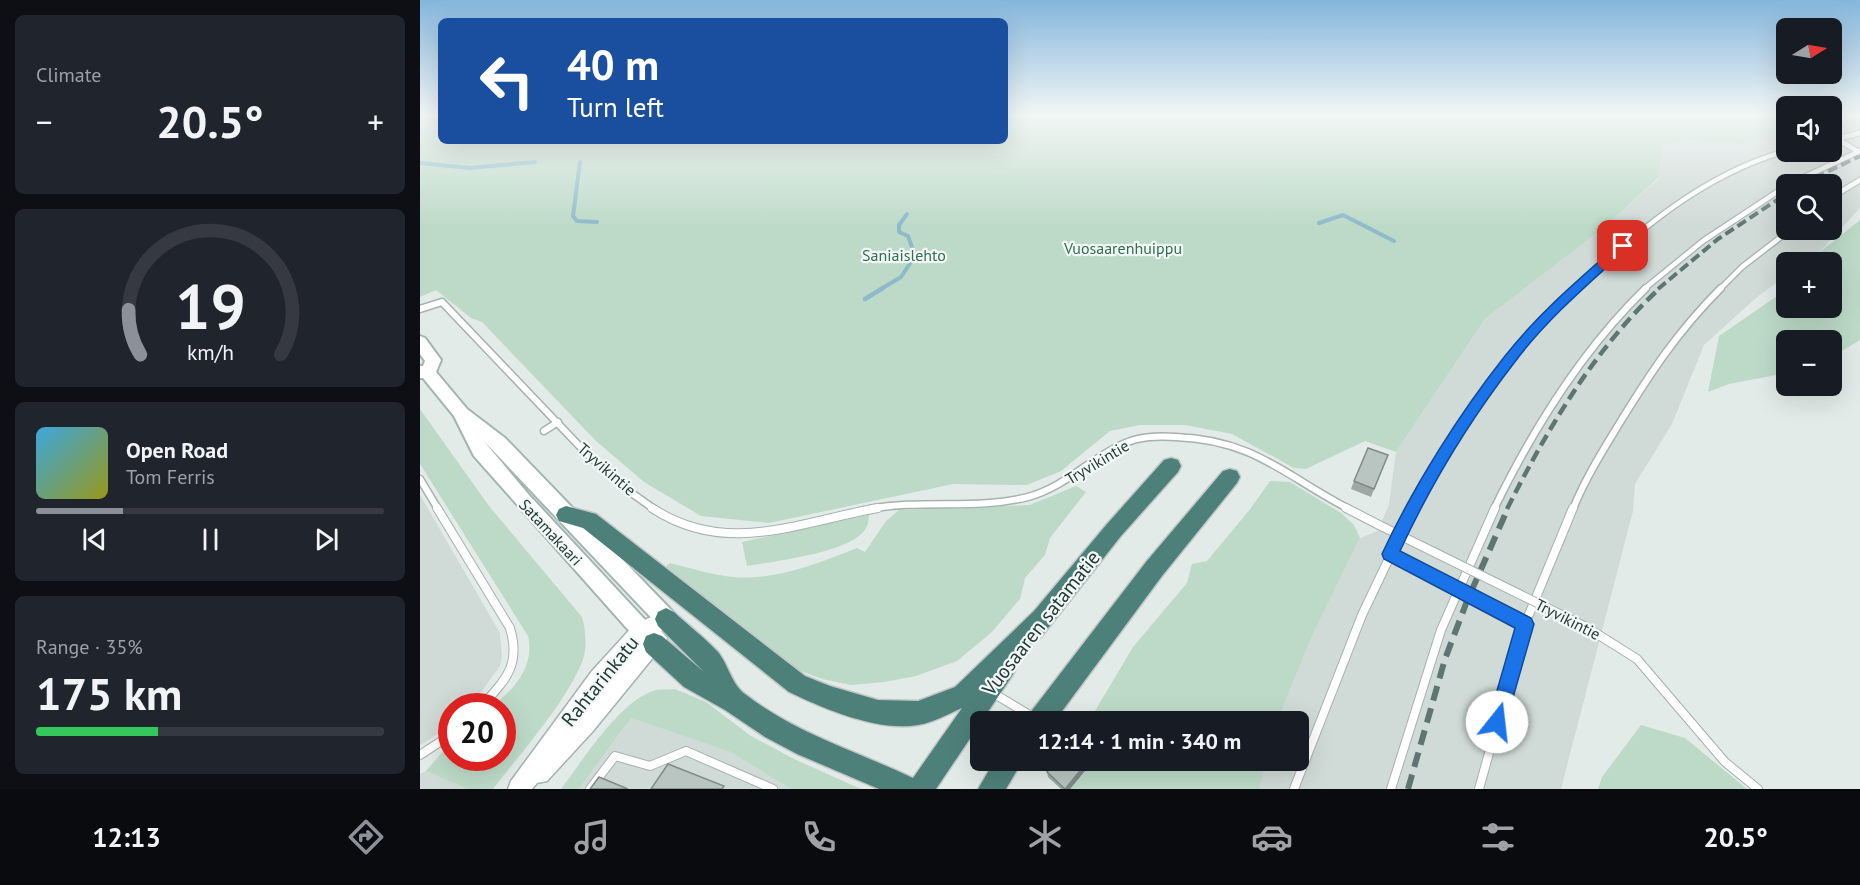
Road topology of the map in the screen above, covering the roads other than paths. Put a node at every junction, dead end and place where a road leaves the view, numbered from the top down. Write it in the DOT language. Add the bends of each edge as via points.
graph roads {
  1 [pos="1858,153"];
  2 [pos="1776,154"];
  3 [pos="1812,174"];
  4 [pos="1860,180"];
  5 [pos="1842,191"];
  6 [pos="1776,193"];
  7 [pos="1777,240"];
  8 [pos="420,309"];
  9 [pos="420,342"];
  10 [pos="424,372"];
  11 [pos="460,412"];
  12 [pos="558,422"];
  13 [pos="544,431"];
  14 [pos="1172,466"];
  15 [pos="1230,477"];
  16 [pos="420,479"];
  17 [pos="566,514"];
  18 [pos="1390,554"];
  19 [pos="1458,589"];
  20 [pos="666,619"];
  21 [pos="1040,619"];
  22 [pos="1525,624"];
  23 [pos="648,637"];
  24 [pos="988,690"];
  25 [pos="494,693"];
  26 [pos="734,701"];
  27 [pos="1023,711"];
  28 [pos="1047,711"];
  29 [pos="438,743"];
  30 [pos="420,755"];
  31 [pos="1003,771"];
  32 [pos="519,789"];
  33 [pos="524,789"];
  34 [pos="590,789"];
  35 [pos="773,789"];
  36 [pos="907,789"];
  37 [pos="921,789"];
  38 [pos="991,789"];
  39 [pos="1294,789"];
  40 [pos="1391,789"];
  41 [pos="1479,789"];
  42 [pos="1758,789"];
  1 -- 3 [label="lane"];
  2 -- 18 [label="lane" via="1750,162 1701,187 1605,261 1559,303 1509,359 1460,431"];
  4 -- 5 [label="lane"];
  6 -- 19 [label="lane" via="1690,251 1656,279 1610,327 1519,460"];
  7 -- 22 [label="lane" via="1734,274 1657,362 1584,482"];
  8 -- 12 [label="lane, Tryvikintie" via="442,302"];
  9 -- 10 [label="main road, Satamakaari" via="433,360"];
  10 -- 11 [label="main road, Satamakaari"];
  11 -- 17 [label="main road, Satamakaari" via="499,443"];
  11 -- 23 [label="main road, Satamakaari" via="480,451"];
  12 -- 13 [label="lane"];
  12 -- 42 [label="lane, Tryvikintie, bridge" via="594,462 649,505 688,527 715,533 764,531 897,505 1022,498 1060,485 1131,441 1163,436 1211,439 1246,448 1327,497 1617,644 1643,665 1715,754"];
  14 -- 21 [label="highway, Vuosaaren satamatie"];
  15 -- 28 [label="highway" via="1154,569"];
  16 -- 25 [label="lane" via="510,628 515,651 511,668"];
  17 -- 20 [label="main road, Satamakaari"];
  17 -- 21 [label="highway" via="589,519 797,684 828,698 878,712 918,713 963,696"];
  18 -- 19 [label="lane"];
  18 -- 39 [label="lane"];
  19 -- 22 [label="lane"];
  19 -- 40 [label="lane" via="1438,636"];
  20 -- 23 [label="street, Rahtarinkatu"];
  20 -- 26 [label="highway" via="710,661"];
  21 -- 24 [label="highway, Vuosaaren satamatie"];
  22 -- 41 [label="lane"];
  23 -- 26 [label="highway" via="692,679"];
  23 -- 32 [label="street, Rahtarinkatu" via="573,711"];
  23 -- 33 [label="street, Rahtarinkatu" via="586,724"];
  24 -- 27 [label="lane"];
  24 -- 37 [label="highway, Vuosaaren satamatie"];
  26 -- 36 [label="highway" via="806,745"];
  29 -- 30 [label="lane"];
  31 -- 38 [label="highway"];
  34 -- 35 [label="lane" via="615,756 650,766 686,751"];
}
